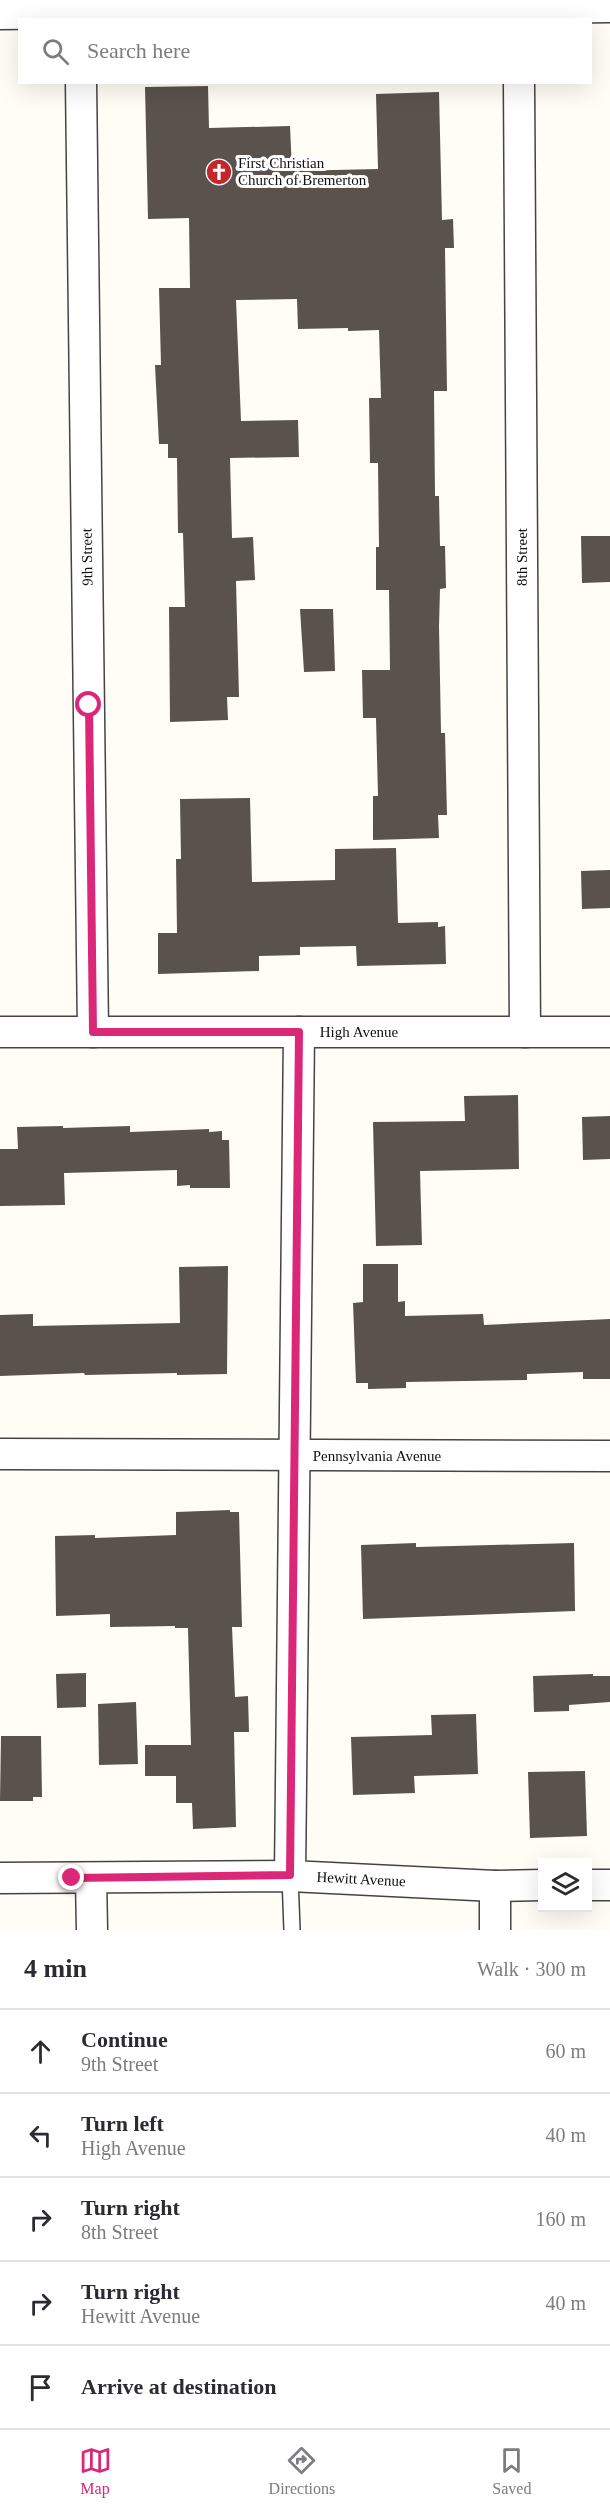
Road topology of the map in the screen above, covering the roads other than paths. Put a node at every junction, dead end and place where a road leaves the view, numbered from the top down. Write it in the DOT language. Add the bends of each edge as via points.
graph roads {
  1 [pos="610,7"];
  2 [pos="519,9"];
  3 [pos="80,11"];
  4 [pos="0,14"];
  5 [pos="81,84"];
  6 [pos="519,84"];
  7 [pos="0,1032"];
  8 [pos="93,1032"];
  9 [pos="299,1032"];
  10 [pos="525,1032"];
  11 [pos="610,1032"];
  12 [pos="0,1454"];
  13 [pos="295,1456"];
  14 [pos="610,1456"];
  15 [pos="290,1875"];
  16 [pos="0,1878"];
  17 [pos="91,1878"];
  18 [pos="538,1885"];
  19 [pos="592,1885"];
  20 [pos="610,1885"];
  21 [pos="495,1886"];
  22 [pos="92,1930"];
  23 [pos="292,1930"];
  24 [pos="495,1930"];
  1 -- 2 [label="street"];
  2 -- 3 [label="street"];
  3 -- 4 [label="street"];
  5 -- 8 [label="street, 9th Street"];
  6 -- 10 [label="street, 8th Street"];
  7 -- 8 [label="street, High Avenue"];
  8 -- 9 [label="street, High Avenue"];
  9 -- 10 [label="street, High Avenue"];
  9 -- 13 [label="street"];
  10 -- 11 [label="street, High Avenue"];
  12 -- 13 [label="street, Pennsylvania Avenue"];
  13 -- 14 [label="street, Pennsylvania Avenue"];
  13 -- 15 [label="street"];
  15 -- 17 [label="street, Hewitt Avenue"];
  15 -- 21 [label="street, Hewitt Avenue"];
  15 -- 23 [label="lane"];
  16 -- 17 [label="street, Hewitt Avenue"];
  17 -- 22 [label="street"];
  18 -- 21 [label="street, Hewitt Avenue"];
  19 -- 20 [label="street"];
  21 -- 24 [label="street"];
}
